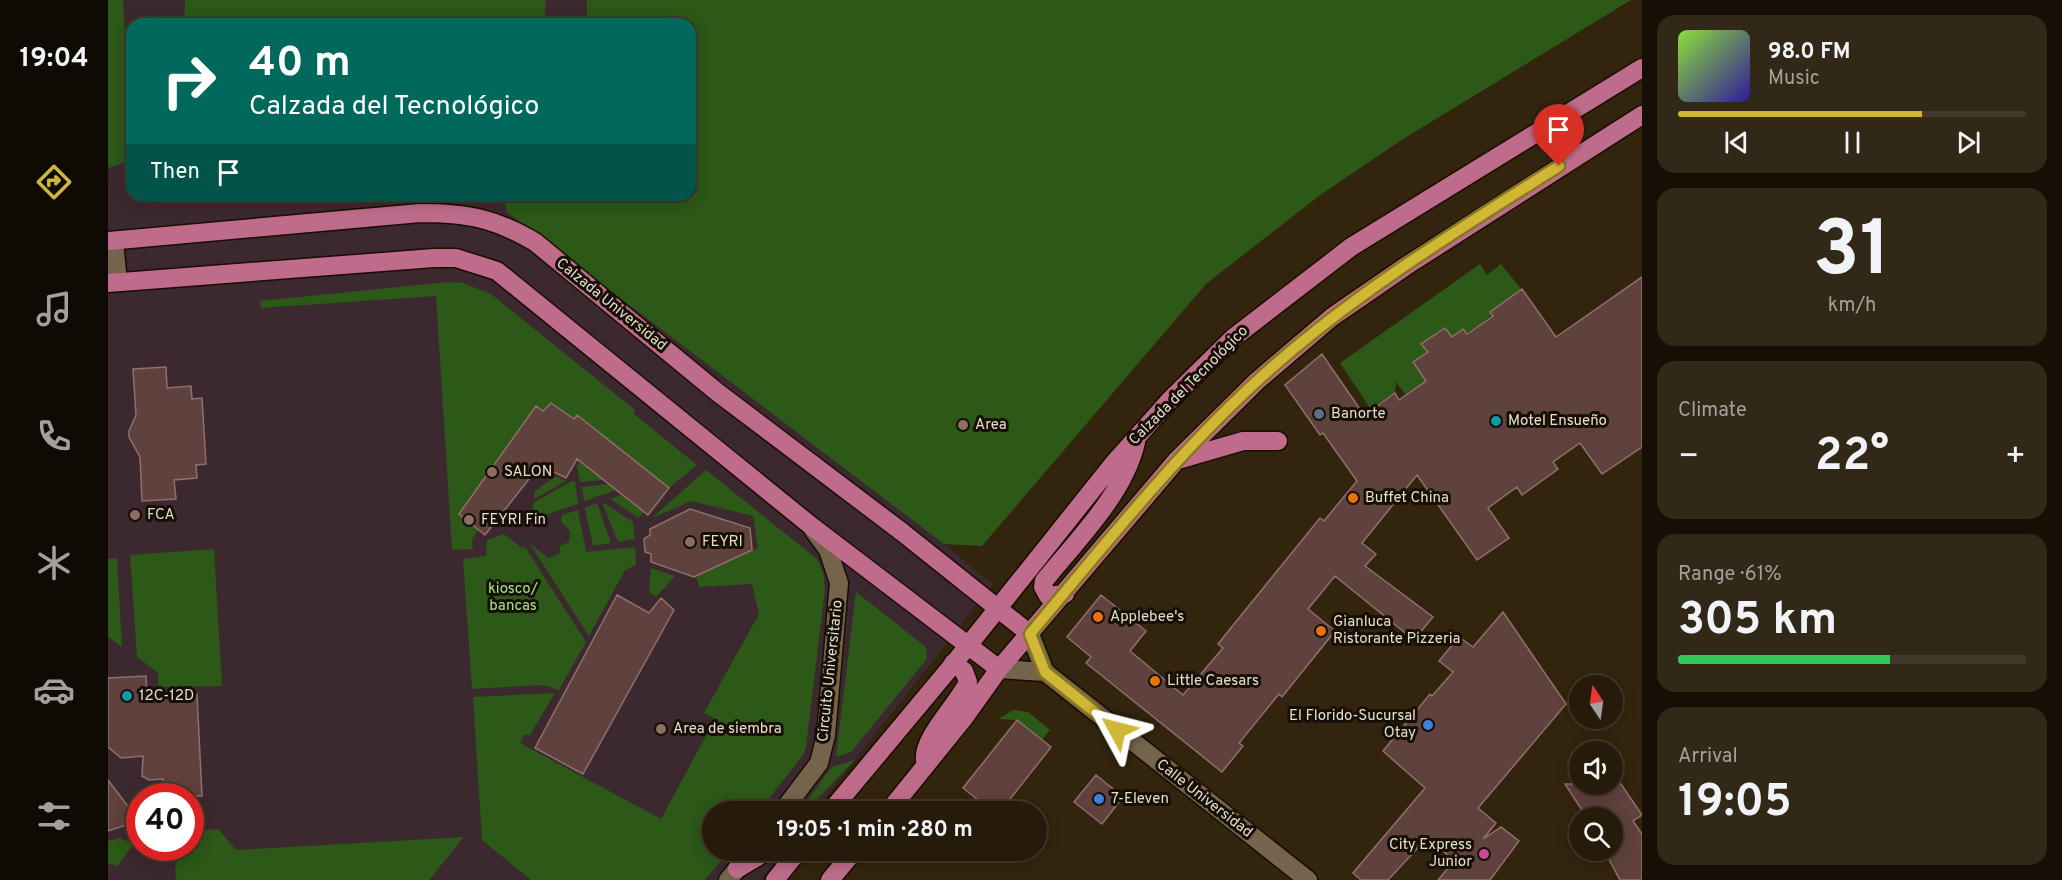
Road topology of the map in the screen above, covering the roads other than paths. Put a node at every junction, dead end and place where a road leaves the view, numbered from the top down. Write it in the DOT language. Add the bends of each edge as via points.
graph roads {
  1 [pos="1642,68"];
  2 [pos="1642,115"];
  3 [pos="111,241"];
  4 [pos="113,282"];
  5 [pos="1137,437"];
  6 [pos="1278,441"];
  7 [pos="1176,461"];
  8 [pos="810,525"];
  9 [pos="1065,594"];
  10 [pos="998,608"];
  11 [pos="1030,634"];
  12 [pos="967,646"];
  13 [pos="953,663"];
  14 [pos="999,669"];
  15 [pos="1045,672"];
  16 [pos="926,765"];
  17 [pos="791,801"];
  18 [pos="839,801"];
  19 [pos="897,801"];
  20 [pos="743,861"];
  21 [pos="752,861"];
  22 [pos="790,861"];
  23 [pos="846,861"];
  24 [pos="732,874"];
  25 [pos="775,880"];
  26 [pos="830,880"];
  27 [pos="1308,880"];
  1 -- 5 [label="main road, Calzada del Tecnológico" via="1351,247 1233,338"];
  2 -- 7 [label="main road" via="1456,232 1332,317 1257,381"];
  3 -- 4 [label="street"];
  3 -- 10 [label="main road, Calzada Universidad" via="420,213 456,213 496,222 535,242 717,392"];
  4 -- 8 [label="main road" via="434,258 477,262 514,282"];
  5 -- 9 [label="main road" via="1117,489 1044,581 1048,596"];
  5 -- 10 [label="main road, Calzada del Tecnológico"];
  6 -- 7 [label="main road" via="1243,441"];
  7 -- 9 [label="main road"];
  8 -- 12 [label="main road"];
  8 -- 17 [label="street, Circuito Universitario" via="836,569 840,598 822,753"];
  9 -- 11 [label="main road"];
  10 -- 11 [label="main road, Calzada Universidad"];
  10 -- 12 [label="main road, Calzada del Tecnológico"];
  11 -- 14 [label="main road"];
  11 -- 15 [label="street"];
  12 -- 13 [label="main road, Calzada del Tecnológico"];
  12 -- 14 [label="main road"];
  13 -- 16 [label="main road" via="964,671 968,682 925,748"];
  13 -- 18 [label="main road, Calzada del Tecnológico"];
  14 -- 15 [label="street"];
  14 -- 16 [label="main road"];
  15 -- 27 [label="street, Calle Universidad"];
  16 -- 19 [label="main road"];
  20 -- 24 [label="street"];
  21 -- 24 [label="main road"];
  22 -- 25 [label="main road"];
  23 -- 26 [label="main road"];
}
